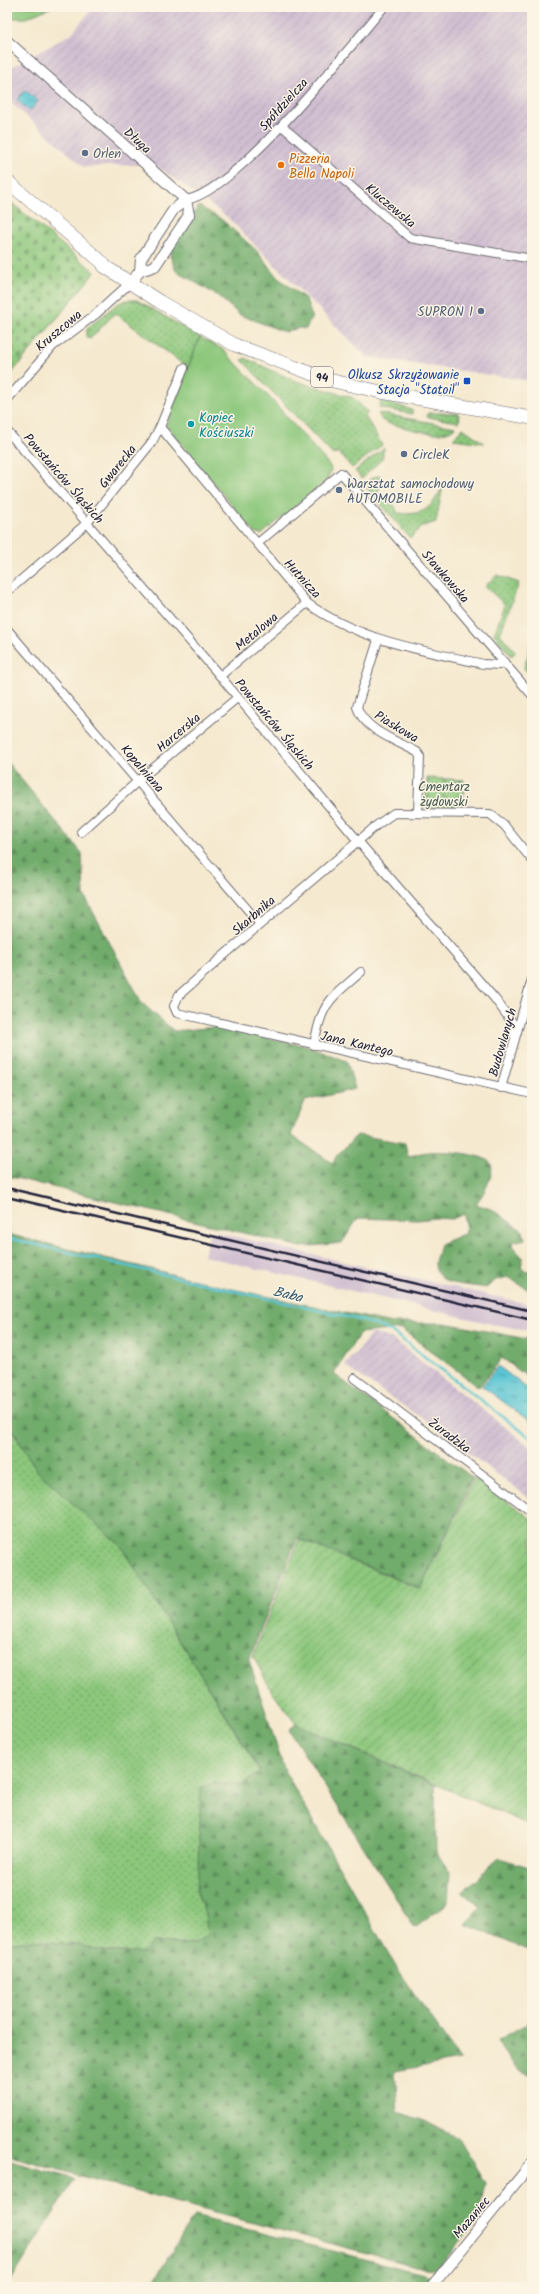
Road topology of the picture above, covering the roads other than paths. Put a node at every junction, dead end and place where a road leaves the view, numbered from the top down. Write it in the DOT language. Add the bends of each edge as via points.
graph roads {
  1 [pos="384,7"];
  2 [pos="7,41"];
  3 [pos="282,126"];
  4 [pos="7,181"];
  5 [pos="186,200"];
  6 [pos="532,259"];
  7 [pos="140,271"];
  8 [pos="131,282"];
  9 [pos="184,368"];
  10 [pos="7,400"];
  11 [pos="532,418"];
  12 [pos="160,427"];
  13 [pos="7,431"];
  14 [pos="87,523"];
  15 [pos="258,544"];
  16 [pos="7,592"];
  17 [pos="307,603"];
  18 [pos="7,629"];
  19 [pos="378,640"];
  20 [pos="504,662"];
  21 [pos="220,676"];
  22 [pos="532,695"];
  23 [pos="237,698"];
  24 [pos="138,781"];
  25 [pos="418,813"];
  26 [pos="81,832"];
  27 [pos="358,841"];
  28 [pos="532,860"];
  29 [pos="260,924"];
  30 [pos="361,972"];
  31 [pos="532,979"];
  32 [pos="177,1013"];
  33 [pos="515,1038"];
  34 [pos="314,1045"];
  35 [pos="501,1088"];
  36 [pos="532,1094"];
  37 [pos="354,1378"];
  38 [pos="532,1512"];
  39 [pos="532,2163"];
  40 [pos="430,2287"];
  1 -- 3 [label="street, Spółdzielcza"];
  2 -- 5 [label="street, Długa"];
  3 -- 5 [label="street, Spółdzielcza" via="248,160 212,188 193,199"];
  3 -- 6 [label="street, Kluczewska" via="410,238"];
  4 -- 8 [label="main road, 94" via="104,266"];
  5 -- 7 [label="street" via="174,209 141,259"];
  5 -- 7 [label="street" via="189,215 179,232 155,266"];
  7 -- 8 [label="street"];
  8 -- 10 [label="street, Kruszcowa" via="96,314 53,346"];
  8 -- 11 [label="main road, 94" via="160,302 235,345 329,380 381,392"];
  9 -- 12 [label="street, Gwarecka"];
  12 -- 14 [label="street, Gwarecka" via="152,442"];
  12 -- 15 [label="street, Hutnicza"];
  13 -- 14 [label="street, Powstańców Śląskich"];
  14 -- 16 [label="street, Gwarecka"];
  14 -- 21 [label="street, Powstańców Śląskich"];
  15 -- 17 [label="street, Hutnicza"];
  15 -- 20 [label="street, Sławkowska" via="342,474"];
  17 -- 19 [label="street, Hutnicza" via="323,615"];
  17 -- 21 [label="street, Metalowa"];
  18 -- 24 [label="street, Kopalniana"];
  19 -- 20 [label="street, Hutnicza" via="483,664 499,665"];
  19 -- 25 [label="street, Piaskowa" via="357,707 367,724 420,756"];
  20 -- 22 [label="street, Sławkowska"];
  21 -- 23 [label="street, Powstańców Śląskich"];
  23 -- 24 [label="street, Harcerska"];
  23 -- 27 [label="street, Powstańców Śląskich"];
  24 -- 26 [label="street, Harcerska"];
  24 -- 29 [label="street, Kopalniana"];
  25 -- 27 [label="street, Skarbnika" via="394,813"];
  25 -- 28 [label="street, Skarbnika" via="490,814 504,825"];
  27 -- 29 [label="street, Skarbnika"];
  27 -- 33 [label="street, Powstańców Śląskich" via="505,1012 512,1022"];
  29 -- 32 [label="street, Skarbnika" via="180,995 175,1001"];
  30 -- 34 [label="street" via="324,1008"];
  31 -- 33 [label="street, Budowlanych"];
  32 -- 34 [label="street, Jana Kantego"];
  33 -- 35 [label="street, Budowlanych"];
  34 -- 35 [label="street, Jana Kantego"];
  35 -- 36 [label="street, Jana Kantego"];
  37 -- 38 [label="street, Żuradzka"];
  39 -- 40 [label="street, Mazaniec"];
}
